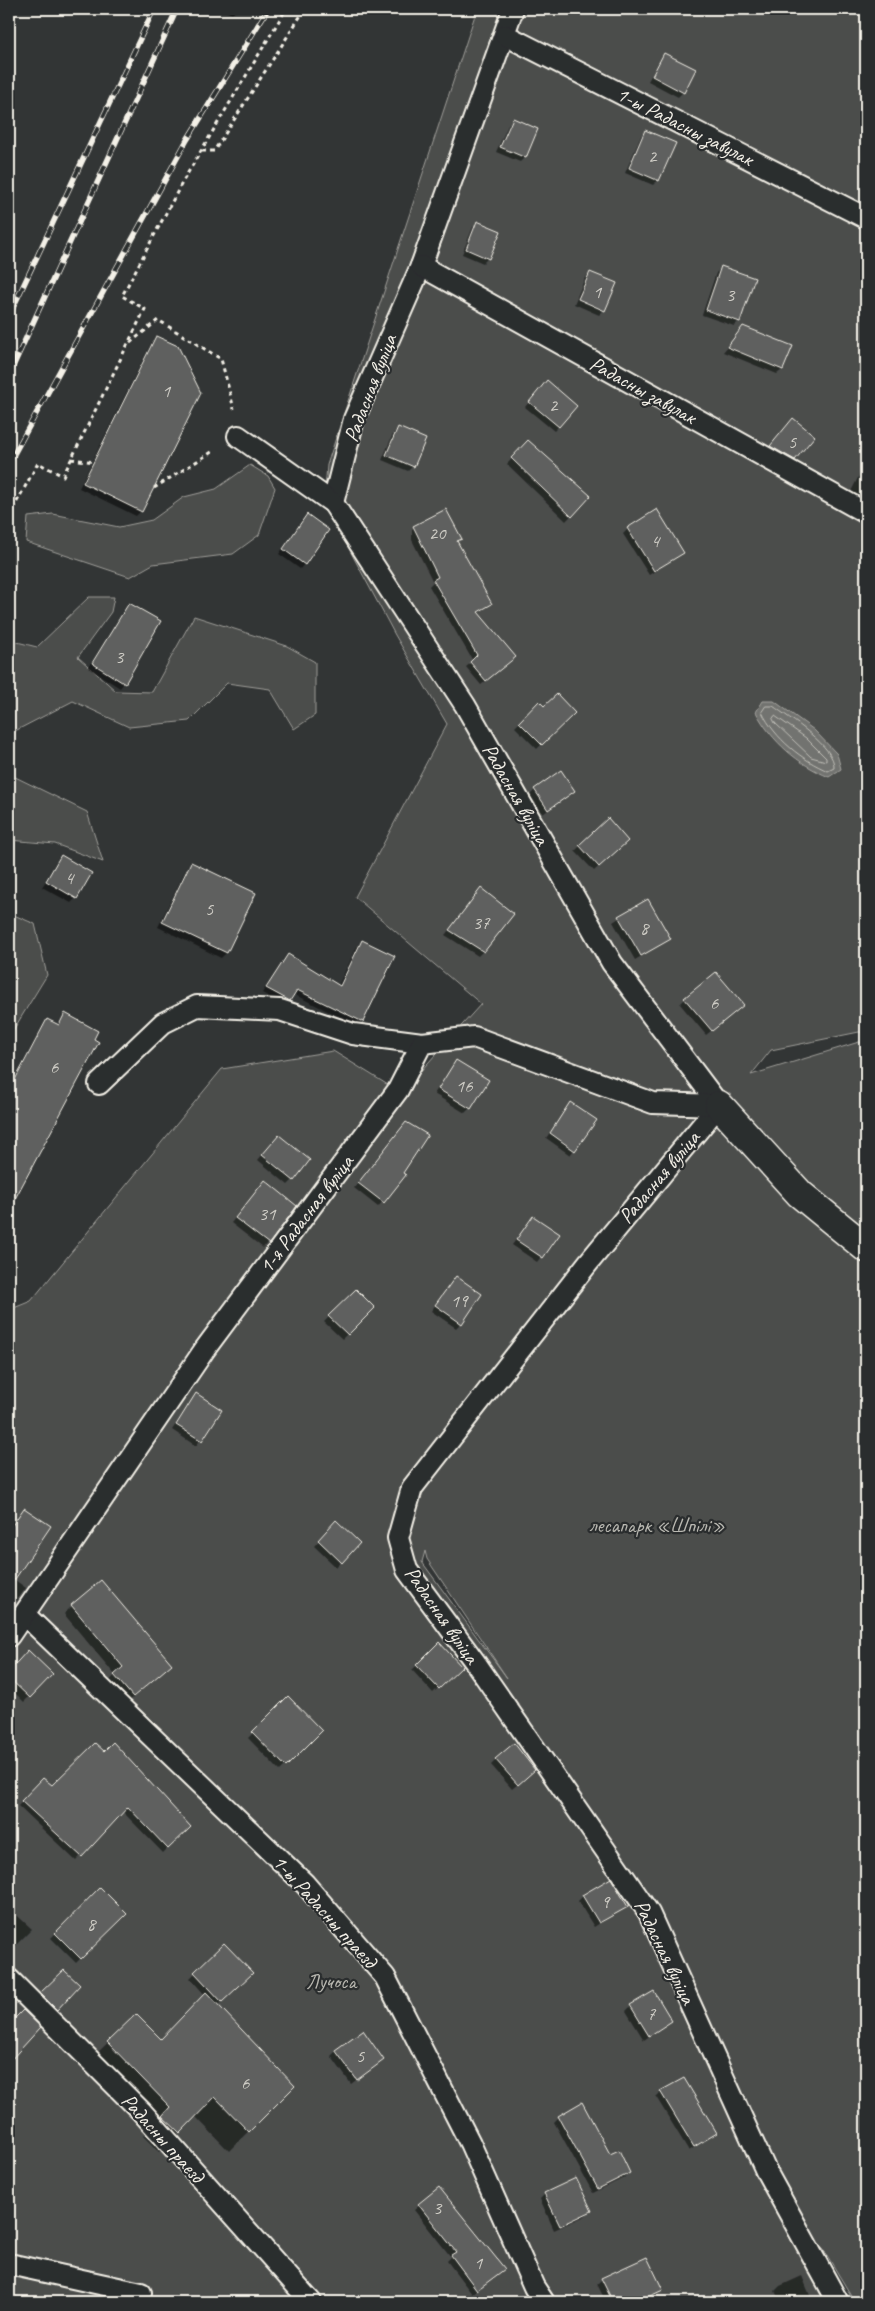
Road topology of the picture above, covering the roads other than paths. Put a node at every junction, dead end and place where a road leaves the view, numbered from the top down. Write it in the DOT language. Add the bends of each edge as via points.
graph roads {
  1 [pos="513,9"];
  2 [pos="505,35"];
  3 [pos="866,218"];
  4 [pos="421,266"];
  5 [pos="238,436"];
  6 [pos="333,503"];
  7 [pos="866,512"];
  8 [pos="422,1042"];
  9 [pos="99,1084"];
  10 [pos="719,1105"];
  11 [pos="866,1248"];
  12 [pos="24,1615"];
  13 [pos="9,1636"];
  14 [pos="9,1979"];
  15 [pos="9,2264"];
  16 [pos="140,2292"];
  17 [pos="311,2302"];
  18 [pos="544,2302"];
  19 [pos="838,2302"];
  1 -- 2 [label="lane, Радасная вуліца"];
  2 -- 3 [label="lane, 1-ы Радасны завулак"];
  2 -- 4 [label="lane, Радасная вуліца"];
  4 -- 6 [label="lane, Радасная вуліца" via="354,418"];
  4 -- 7 [label="lane, Радасны завулак"];
  5 -- 6 [label="lane"];
  6 -- 10 [label="lane, Радасная вуліца" via="465,705 612,963"];
  8 -- 9 [label="lane" via="353,1034 280,1010 197,1006 163,1023"];
  8 -- 10 [label="lane" via="474,1037 653,1103"];
  8 -- 12 [label="lane, 1-я Радасная вуліца" via="398,1090 205,1349"];
  10 -- 11 [label="street" via="800,1194"];
  10 -- 19 [label="lane, Радасная вуліца" via="588,1263 412,1488 398,1538 408,1570 649,1913 766,2171"];
  12 -- 13 [label="lane, 1-я Радасная вуліца"];
  12 -- 18 [label="lane, 1-ы Радасны праезд" via="305,1884 385,1977 470,2143 534,2287"];
  14 -- 17 [label="lane, Радасны праезд" via="140,2111"];
  15 -- 16 [label="lane"];
}
